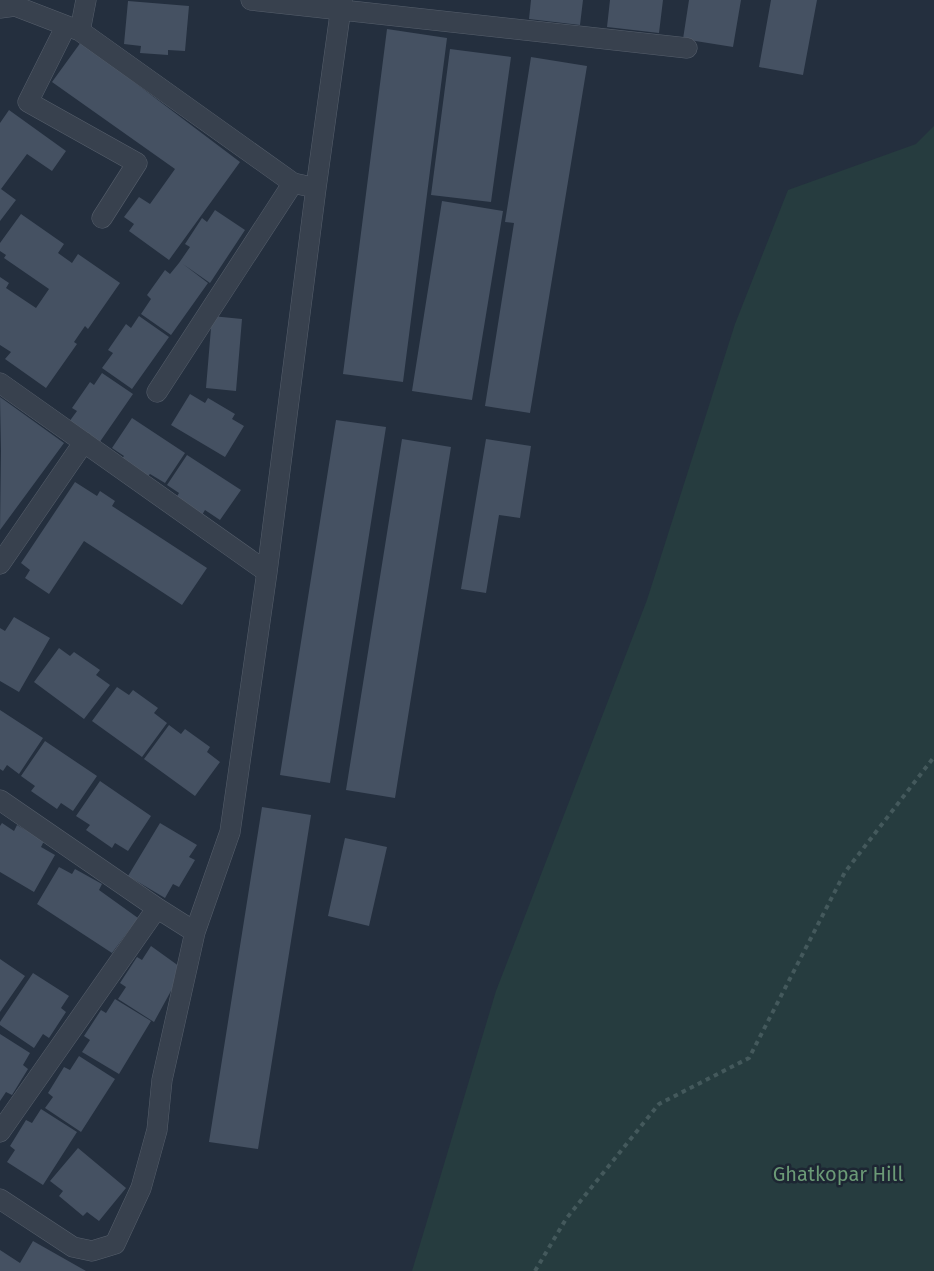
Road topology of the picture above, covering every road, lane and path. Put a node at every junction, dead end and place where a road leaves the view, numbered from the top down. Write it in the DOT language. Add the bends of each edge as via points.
graph roads {
  1 [pos="86,0"];
  2 [pos="251,0"];
  3 [pos="342,5"];
  4 [pos="0,8"];
  5 [pos="73,29"];
  6 [pos="687,48"];
  7 [pos="293,183"];
  8 [pos="316,188"];
  9 [pos="102,218"];
  10 [pos="0,383"];
  11 [pos="157,392"];
  12 [pos="84,442"];
  13 [pos="0,564"];
  14 [pos="267,572"];
  15 [pos="934,757"];
  16 [pos="0,800"];
  17 [pos="156,908"];
  18 [pos="195,932"];
  19 [pos="0,1132"];
  20 [pos="0,1199"];
  21 [pos="535,1271"];
  1 -- 5 [label="street"];
  2 -- 3 [label="street"];
  3 -- 6 [label="street"];
  3 -- 8 [label="street"];
  4 -- 5 [label="street" via="15,6"];
  5 -- 7 [label="street"];
  5 -- 9 [label="street" via="28,102 137,163"];
  7 -- 8 [label="street"];
  7 -- 11 [label="street"];
  8 -- 14 [label="street"];
  10 -- 12 [label="street"];
  12 -- 13 [label="street"];
  12 -- 14 [label="street"];
  14 -- 18 [label="street" via="230,832"];
  15 -- 21 [label="path" via="846,872 749,1058 659,1104 566,1218"];
  16 -- 17 [label="street"];
  17 -- 18 [label="street"];
  17 -- 19 [label="street"];
  18 -- 20 [label="street" via="162,1080 157,1130 141,1188 115,1244 92,1251 73,1247"];
}
